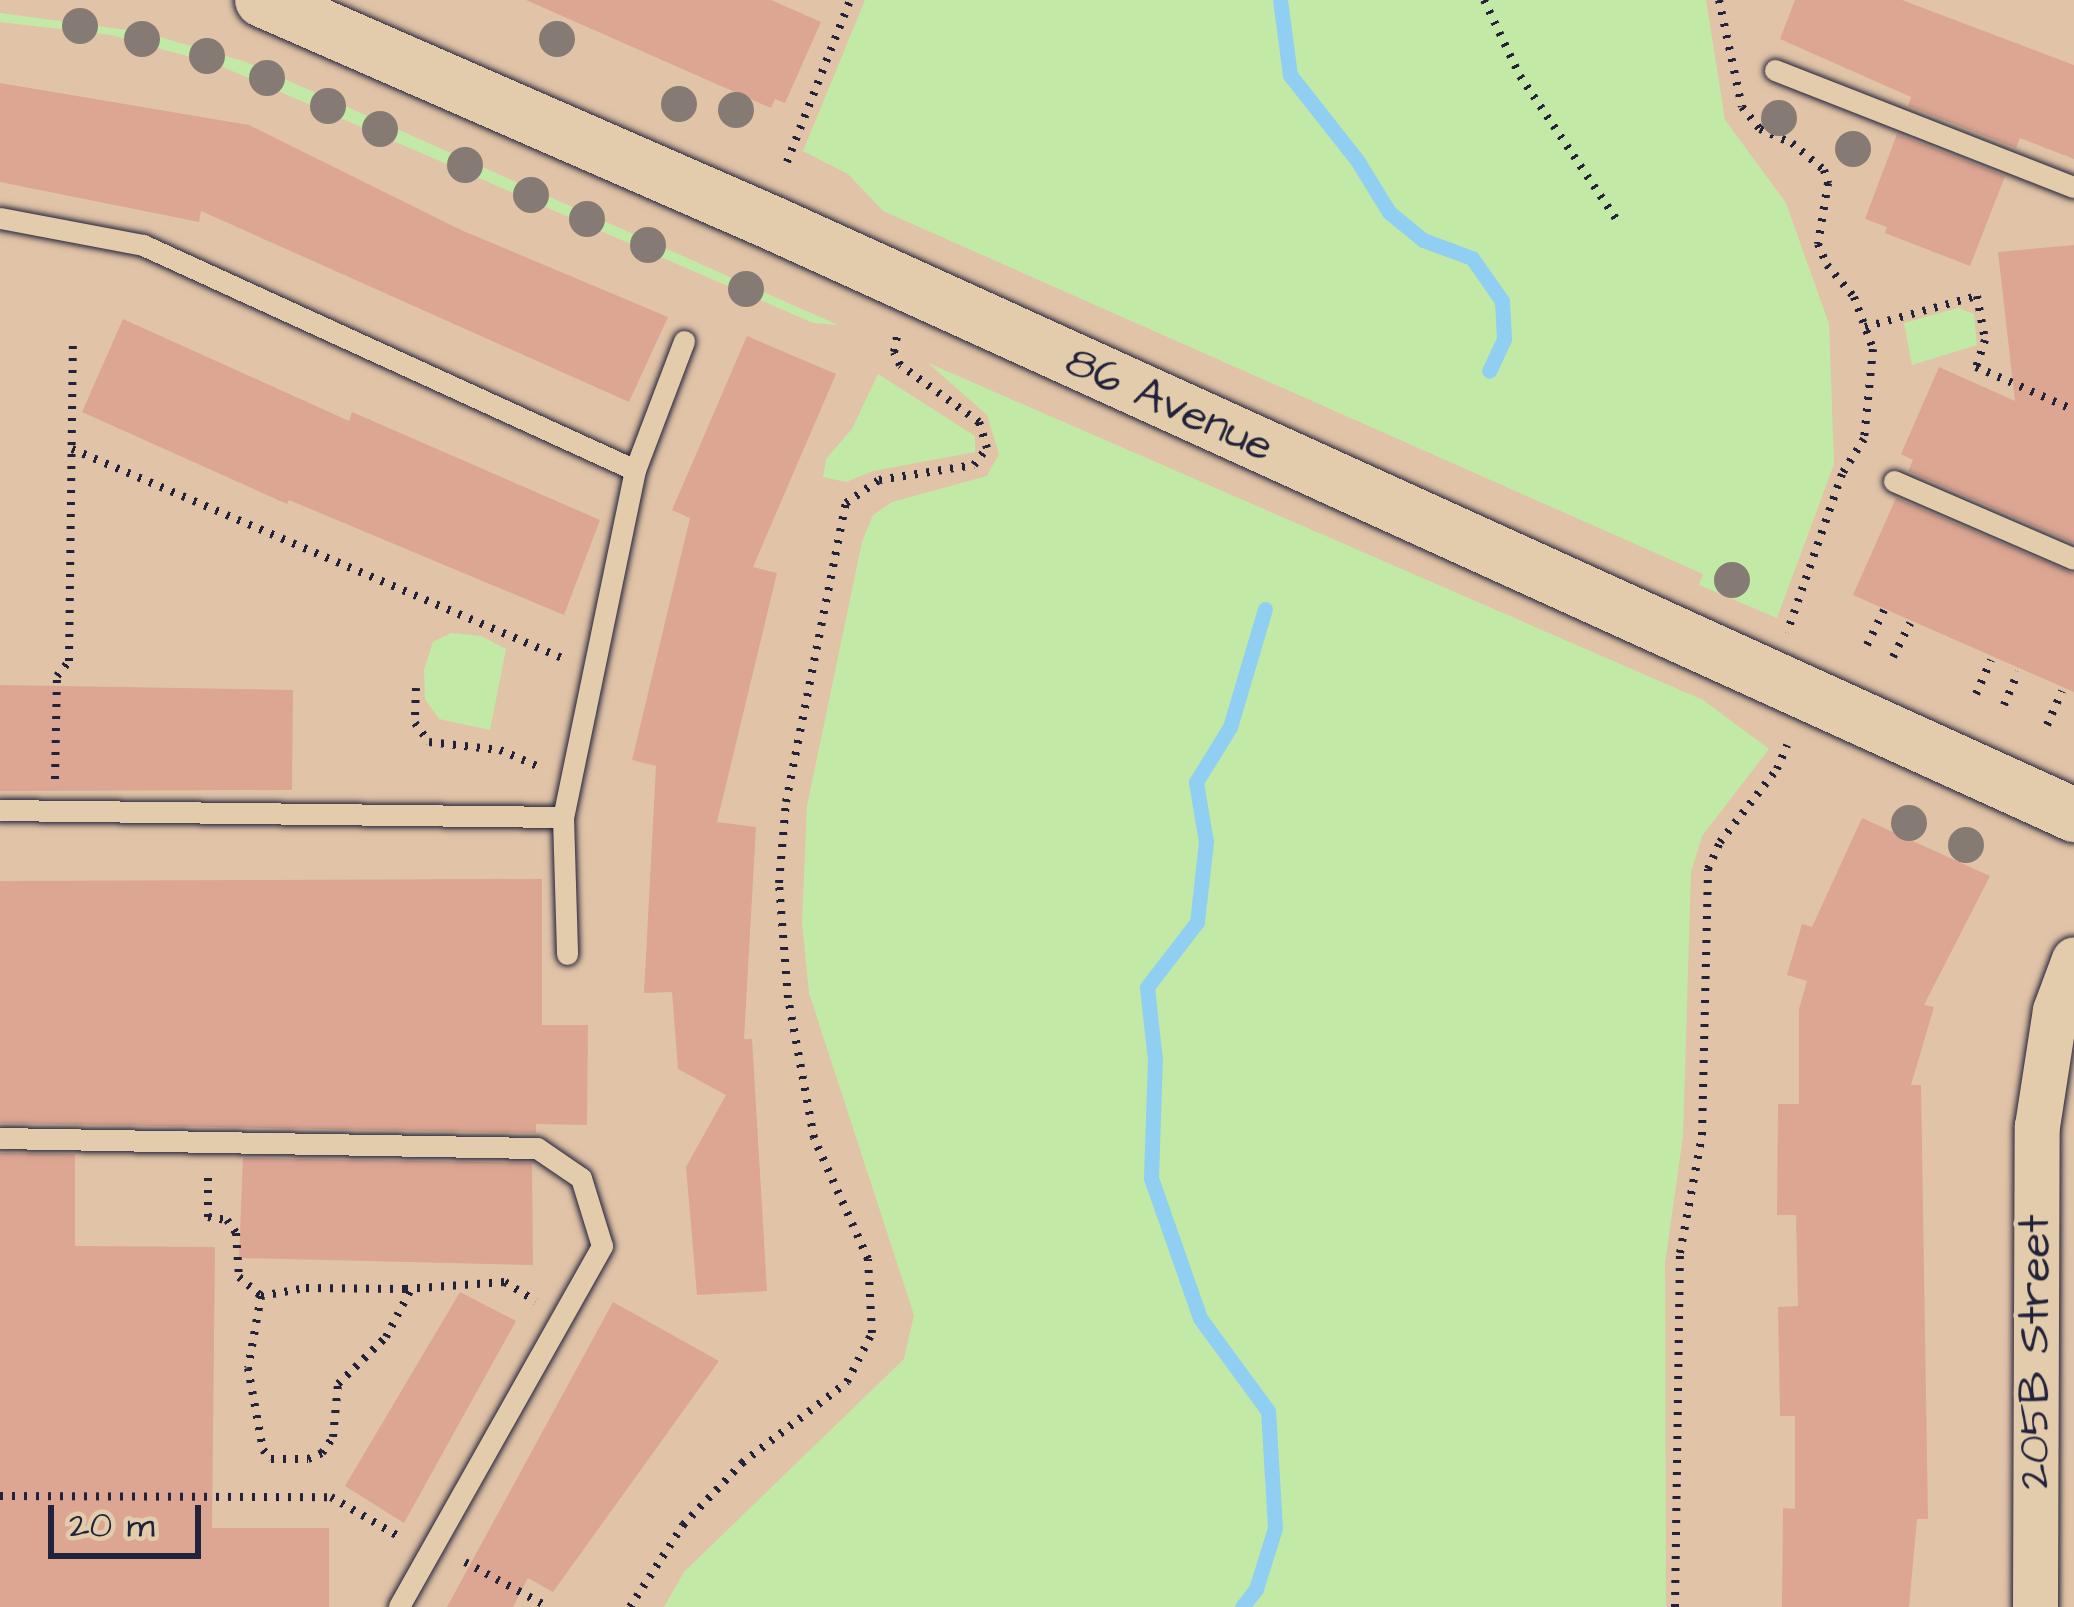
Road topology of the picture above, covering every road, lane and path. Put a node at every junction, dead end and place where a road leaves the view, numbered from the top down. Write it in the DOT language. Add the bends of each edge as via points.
graph roads {
  1 [pos="262,0"];
  2 [pos="850,0"];
  3 [pos="1484,0"];
  4 [pos="1719,0"];
  5 [pos="1774,70"];
  6 [pos="787,162"];
  7 [pos="2074,187"];
  8 [pos="0,218"];
  9 [pos="1616,219"];
  10 [pos="896,280"];
  11 [pos="1865,327"];
  12 [pos="73,340"];
  13 [pos="684,341"];
  14 [pos="1976,367"];
  15 [pos="1971,378"];
  16 [pos="2019,386"];
  17 [pos="2013,398"];
  18 [pos="2048,399"];
  19 [pos="2042,410"];
  20 [pos="2074,410"];
  21 [pos="72,449"];
  22 [pos="635,470"];
  23 [pos="1894,481"];
  24 [pos="2074,559"];
  25 [pos="1884,610"];
  26 [pos="1910,622"];
  27 [pos="1785,639"];
  28 [pos="1867,645"];
  29 [pos="1893,657"];
  30 [pos="1991,660"];
  31 [pos="594,672"];
  32 [pos="2018,672"];
  33 [pos="416,688"];
  34 [pos="2062,691"];
  35 [pos="1976,694"];
  36 [pos="2003,705"];
  37 [pos="2047,725"];
  38 [pos="1787,745"];
  39 [pos="537,766"];
  40 [pos="0,810"];
  41 [pos="55,810"];
  42 [pos="2074,815"];
  43 [pos="563,817"];
  44 [pos="567,954"];
  45 [pos="2074,959"];
  46 [pos="0,1138"];
  47 [pos="208,1142"];
  48 [pos="411,1288"];
  49 [pos="261,1296"];
  50 [pos="563,1316"];
  51 [pos="0,1496"];
  52 [pos="428,1556"];
  53 [pos="399,1607"];
  54 [pos="548,1607"];
  55 [pos="630,1607"];
  56 [pos="1675,1607"];
  57 [pos="2035,1607"];
  1 -- 10 [label="street, 86 Avenue"];
  2 -- 6 [label="path"];
  3 -- 9 [label="path" via="1520,76"];
  4 -- 11 [label="path" via="1742,107 1760,129 1825,170 1818,244"];
  5 -- 7 [label="lane"];
  8 -- 22 [label="lane" via="142,245"];
  10 -- 42 [label="street, 86 Avenue"];
  10 -- 55 [label="path" via="881,317 899,330 900,365 979,422 987,448 974,465 879,480 846,503 786,802 779,883 788,998 814,1138 868,1259 872,1333 847,1382 742,1463 683,1525"];
  11 -- 14 [label="path" via="1977,296 1985,340"];
  11 -- 27 [label="path" via="1873,349 1864,439 1842,474"];
  12 -- 21 [label="path"];
  13 -- 22 [label="lane"];
  14 -- 15 [label="path"];
  14 -- 16 [label="path"];
  16 -- 17 [label="path"];
  16 -- 18 [label="path"];
  18 -- 19 [label="path"];
  18 -- 20 [label="path"];
  21 -- 31 [label="path"];
  21 -- 41 [label="path" via="69,661 57,676"];
  22 -- 31 [label="lane"];
  23 -- 24 [label="lane"];
  25 -- 28 [label="path"];
  26 -- 29 [label="path"];
  30 -- 35 [label="path"];
  31 -- 43 [label="lane"];
  32 -- 36 [label="path"];
  33 -- 39 [label="path" via="415,723 429,742 500,750"];
  34 -- 37 [label="path"];
  38 -- 56 [label="path" via="1708,868 1702,1135 1680,1253"];
  40 -- 41 [label="lane"];
  41 -- 43 [label="lane"];
  43 -- 44 [label="lane"];
  45 -- 57 [label="street, 205B Street" via="2054,1010 2037,1126"];
  46 -- 47 [label="lane"];
  47 -- 49 [label="path" via="208,1217 227,1220 236,1233 239,1277"];
  47 -- 50 [label="lane" via="537,1148 581,1178 602,1246"];
  48 -- 49 [label="path"];
  48 -- 49 [label="path" via="386,1337 338,1384 333,1437 308,1460 271,1460 263,1450 248,1368"];
  48 -- 50 [label="path" via="505,1282"];
  50 -- 52 [label="lane"];
  51 -- 52 [label="path" via="331,1497"];
  52 -- 53 [label="lane"];
  52 -- 54 [label="path" via="451,1554"];
}
